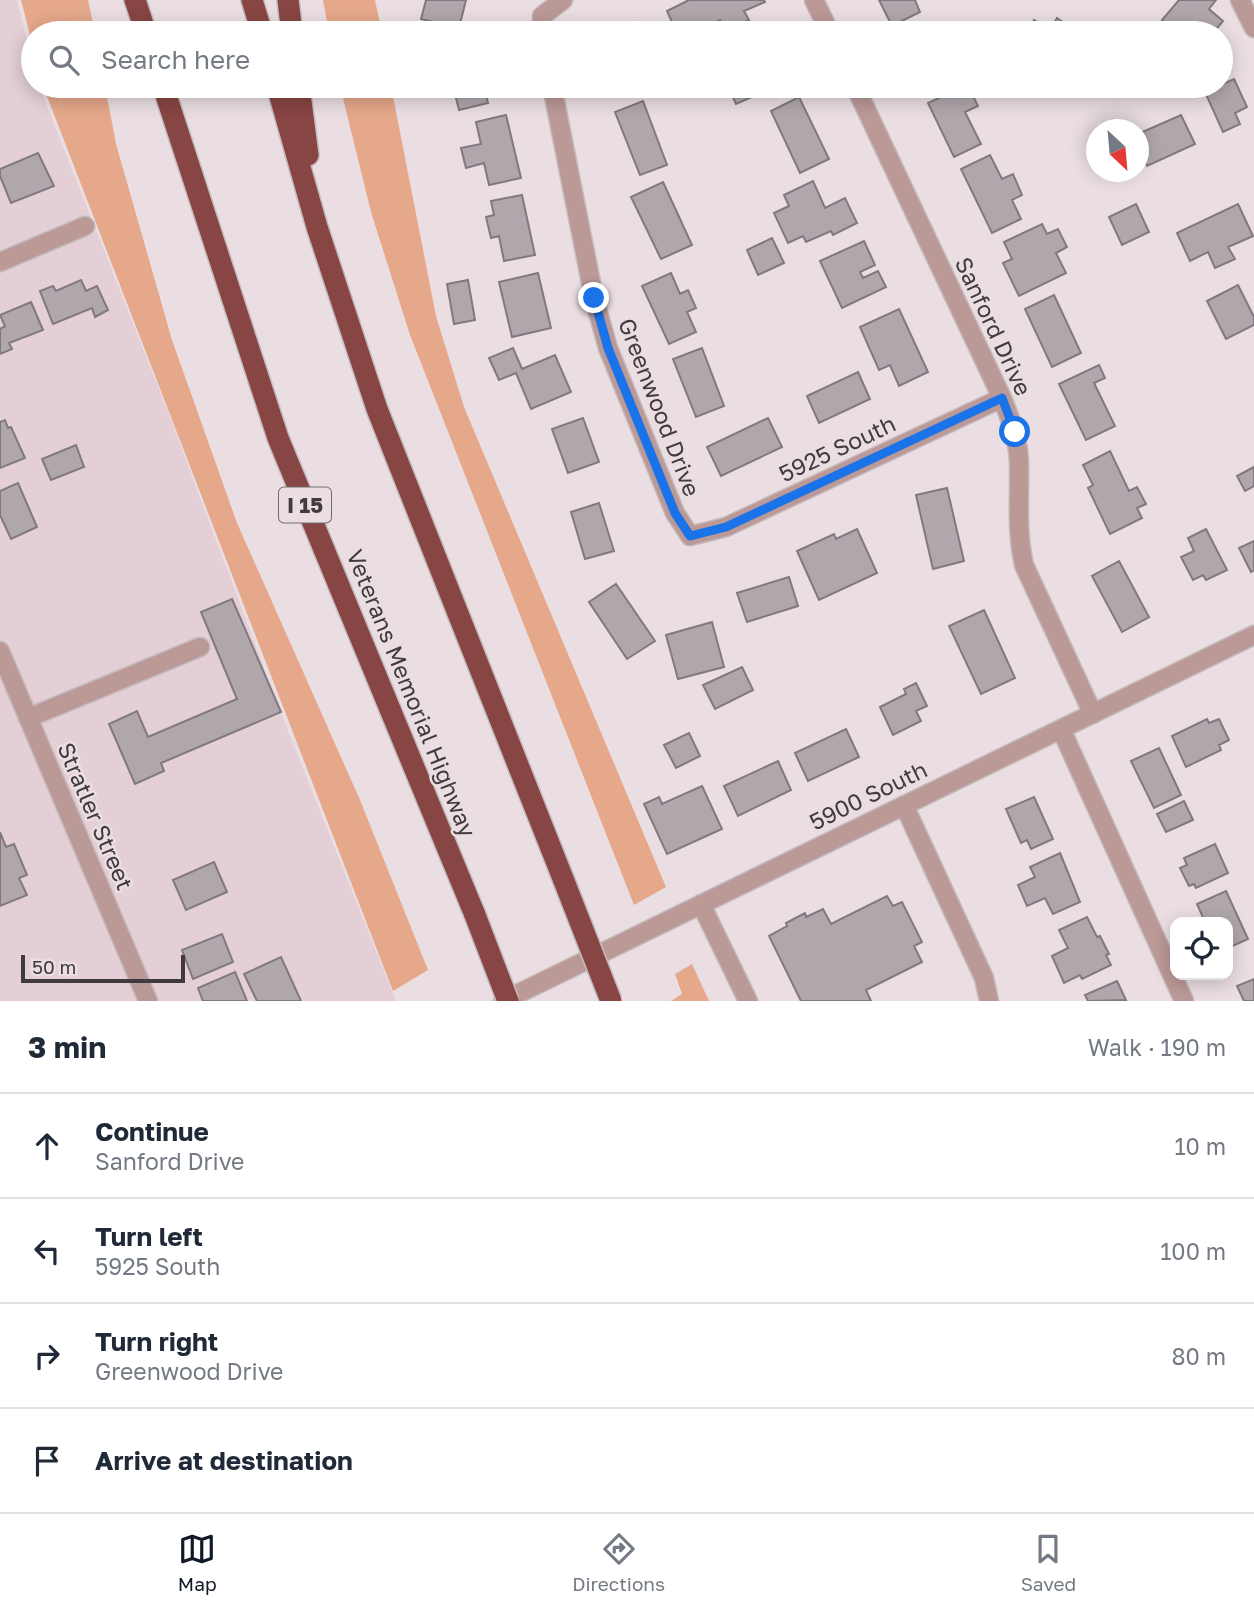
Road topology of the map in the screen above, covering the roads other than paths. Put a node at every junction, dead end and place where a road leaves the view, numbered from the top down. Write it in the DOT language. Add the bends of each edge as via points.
graph roads {
  1 [pos="135,0"];
  2 [pos="145,0"];
  3 [pos="252,0"];
  4 [pos="288,0"];
  5 [pos="563,0"];
  6 [pos="814,0"];
  7 [pos="1240,0"];
  8 [pos="143,21"];
  9 [pos="147,21"];
  10 [pos="258,21"];
  11 [pos="291,21"];
  12 [pos="545,21"];
  13 [pos="824,21"];
  14 [pos="1254,28"];
  15 [pos="167,98"];
  16 [pos="280,98"];
  17 [pos="301,98"];
  18 [pos="554,98"];
  19 [pos="861,98"];
  20 [pos="85,226"];
  21 [pos="317,227"];
  22 [pos="0,262"];
  23 [pos="1002,398"];
  24 [pos="690,536"];
  25 [pos="1254,635"];
  26 [pos="200,647"];
  27 [pos="0,651"];
  28 [pos="1093,713"];
  29 [pos="28,718"];
  30 [pos="1061,729"];
  31 [pos="904,805"];
  32 [pos="701,904"];
  33 [pos="148,1001"];
  34 [pos="506,1001"];
  35 [pos="611,1001"];
  36 [pos="748,1001"];
  37 [pos="989,1001"];
  38 [pos="1184,1001"];
  1 -- 8 [label="highway"];
  2 -- 9 [label="highway"];
  3 -- 10 [label="highway"];
  4 -- 11 [label="highway"];
  5 -- 12 [label="street"];
  6 -- 13 [label="street"];
  7 -- 14 [label="street"];
  15 -- 34 [label="highway, Veterans Memorial Highway / I 15, bridge" via="278,438 475,915"];
  16 -- 21 [label="highway"];
  17 -- 21 [label="highway"];
  18 -- 24 [label="street, Greenwood Drive" via="603,331 675,513"];
  19 -- 23 [label="street, Sanford Drive"];
  20 -- 22 [label="street"];
  21 -- 35 [label="highway, bridge" via="377,409"];
  23 -- 24 [label="street, 5925 South" via="726,527"];
  23 -- 28 [label="street, Sanford Drive" via="1015,432 1019,460 1019,541 1024,565"];
  25 -- 28 [label="street, 5900 South"];
  26 -- 29 [label="street"];
  27 -- 29 [label="street, Stratler Street"];
  28 -- 30 [label="street, 5900 South"];
  29 -- 33 [label="street, Stratler Street"];
  30 -- 31 [label="street, 5900 South"];
  30 -- 38 [label="street"];
  31 -- 32 [label="street, 5900 South"];
  31 -- 37 [label="street" via="984,978"];
  32 -- 34 [label="street, 5900 South"];
  32 -- 36 [label="street"];
}
